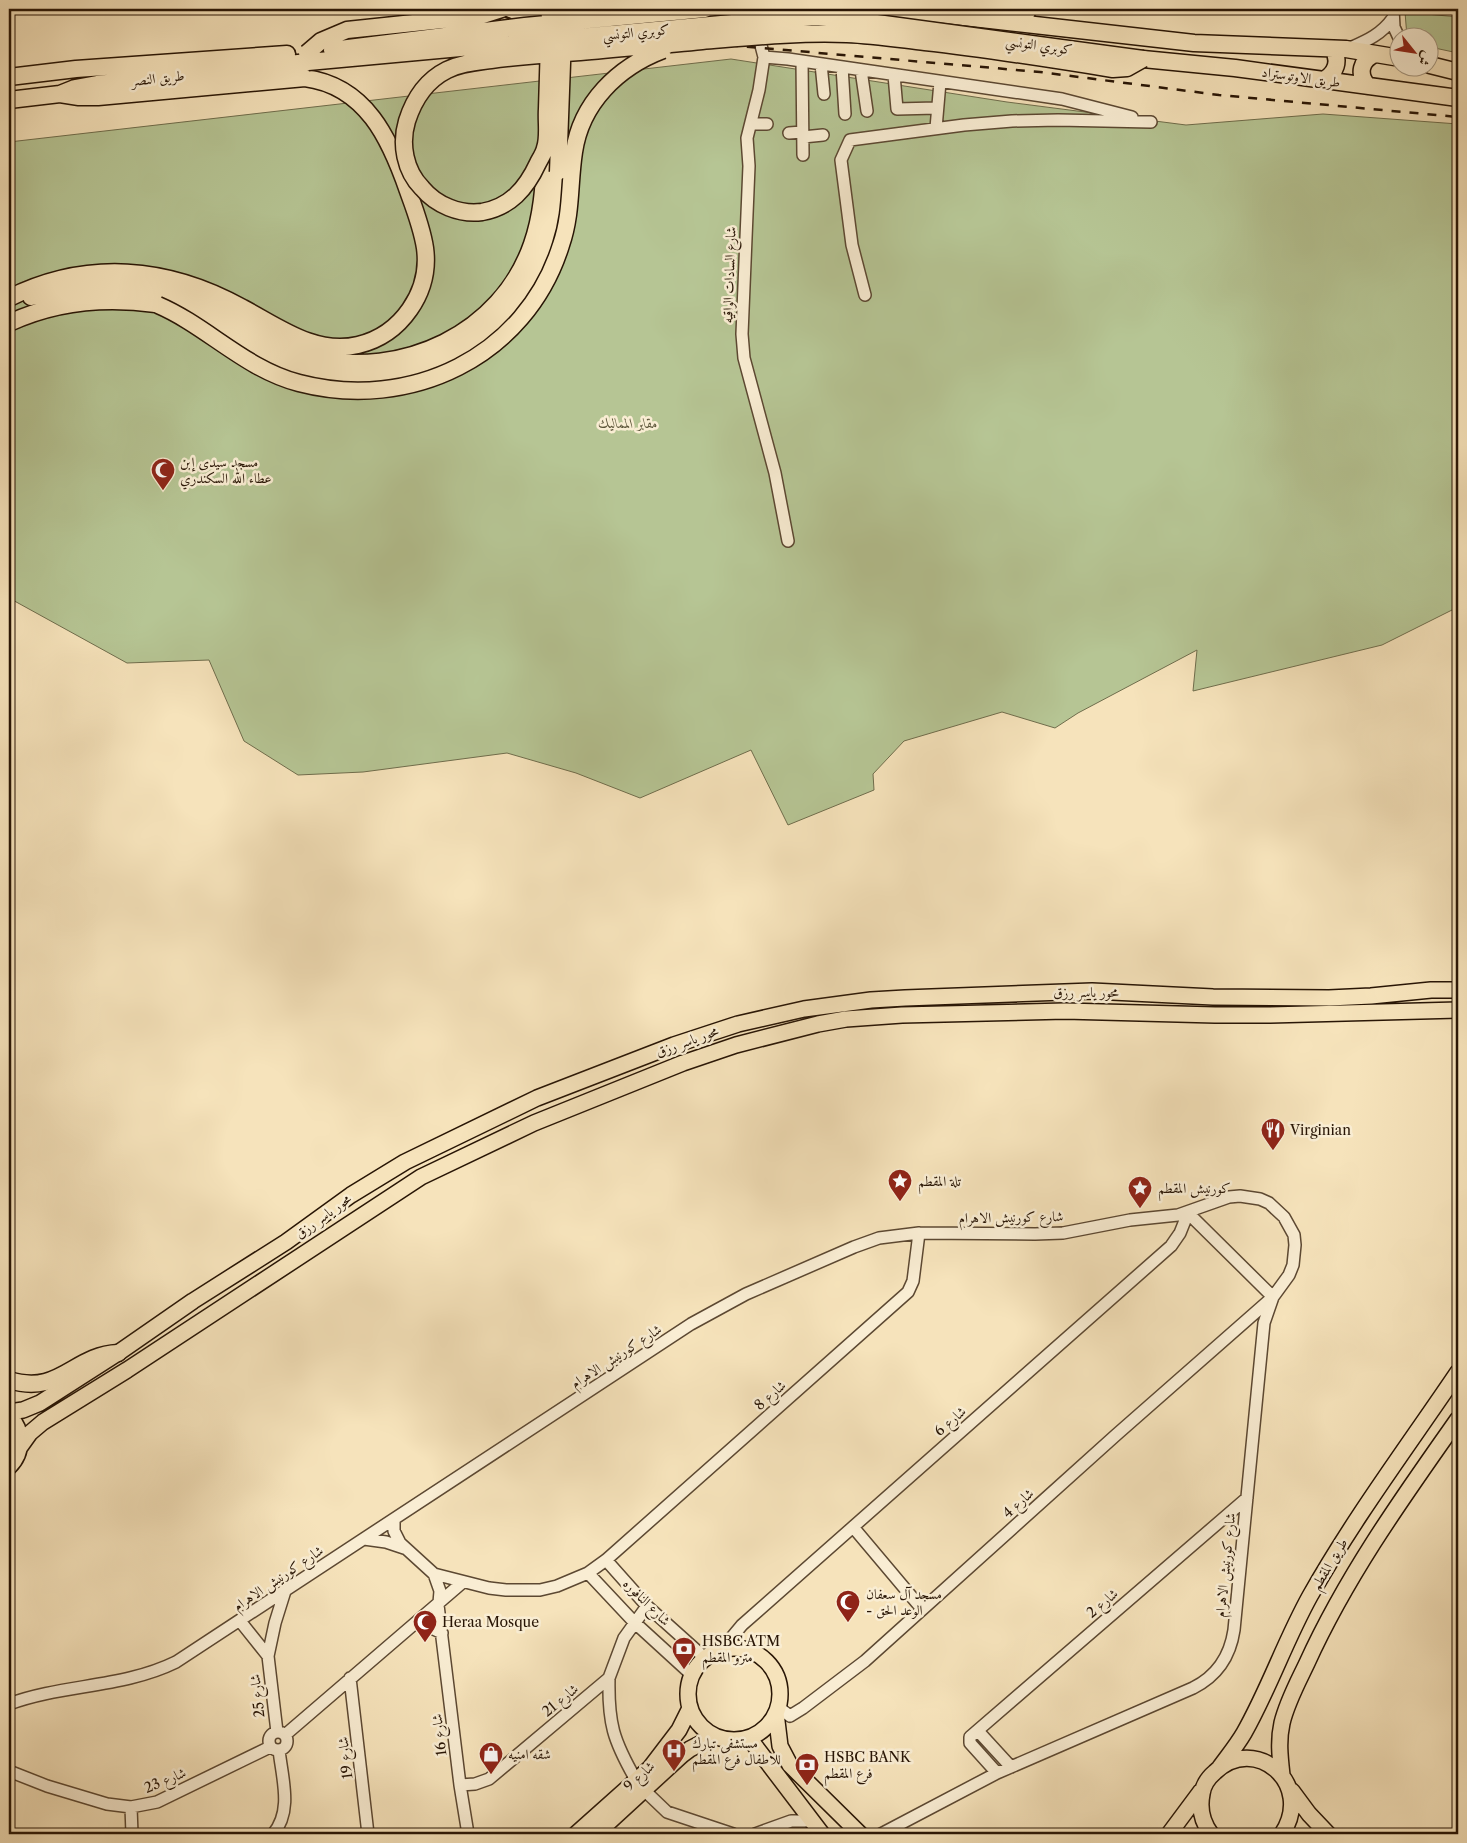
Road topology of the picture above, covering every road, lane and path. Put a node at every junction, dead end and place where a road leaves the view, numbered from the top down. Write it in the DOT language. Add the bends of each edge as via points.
graph roads {
  1 [pos="502,9"];
  2 [pos="550,9"];
  3 [pos="564,9"];
  4 [pos="705,9"];
  5 [pos="755,9"];
  6 [pos="893,9"];
  7 [pos="997,9"];
  8 [pos="1393,14"];
  9 [pos="1397,28"];
  10 [pos="1096,31"];
  11 [pos="690,42"];
  12 [pos="1340,49"];
  13 [pos="1375,54"];
  14 [pos="1390,56"];
  15 [pos="764,57"];
  16 [pos="307,58"];
  17 [pos="1143,59"];
  18 [pos="802,61"];
  19 [pos="821,64"];
  20 [pos="842,67"];
  21 [pos="1440,68"];
  22 [pos="861,70"];
  23 [pos="1458,72"];
  24 [pos="894,75"];
  25 [pos="9,77"];
  26 [pos="1324,80"];
  27 [pos="940,82"];
  28 [pos="1368,86"];
  29 [pos="60,94"];
  30 [pos="824,94"];
  31 [pos="1458,98"];
  32 [pos="9,100"];
  33 [pos="936,108"];
  34 [pos="867,110"];
  35 [pos="845,114"];
  36 [pos="751,124"];
  37 [pos="767,124"];
  38 [pos="936,128"];
  39 [pos="789,133"];
  40 [pos="803,135"];
  41 [pos="823,135"];
  42 [pos="546,148"];
  43 [pos="803,155"];
  44 [pos="865,295"];
  45 [pos="9,298"];
  46 [pos="9,304"];
  47 [pos="158,305"];
  48 [pos="9,323"];
  49 [pos="788,541"];
  50 [pos="1458,990"];
  51 [pos="1458,1010"];
  52 [pos="1188,1213"];
  53 [pos="919,1233"];
  54 [pos="1273,1297"];
  55 [pos="118,1353"];
  56 [pos="1458,1372"];
  57 [pos="9,1380"];
  58 [pos="9,1413"];
  59 [pos="1458,1419"];
  60 [pos="20,1447"];
  61 [pos="9,1467"];
  62 [pos="1247,1498"];
  63 [pos="394,1519"];
  64 [pos="853,1527"];
  65 [pos="364,1539"];
  66 [pos="404,1548"];
  67 [pos="606,1560"];
  68 [pos="588,1573"];
  69 [pos="434,1574"];
  70 [pos="463,1582"];
  71 [pos="285,1591"];
  72 [pos="438,1604"];
  73 [pos="647,1606"];
  74 [pos="922,1608"];
  75 [pos="240,1621"];
  76 [pos="634,1622"];
  77 [pos="416,1623"];
  78 [pos="442,1633"];
  79 [pos="731,1648"];
  80 [pos="268,1656"];
  81 [pos="706,1658"];
  82 [pos="692,1675"];
  83 [pos="350,1678"];
  84 [pos="609,1678"];
  85 [pos="9,1704"];
  86 [pos="690,1708"];
  87 [pos="777,1710"];
  88 [pos="978,1731"];
  89 [pos="281,1733"];
  90 [pos="715,1736"];
  91 [pos="748,1738"];
  92 [pos="275,1748"];
  93 [pos="1011,1767"];
  94 [pos="1220,1767"];
  95 [pos="9,1771"];
  96 [pos="997,1773"];
  97 [pos="1286,1782"];
  98 [pos="460,1785"];
  99 [pos="640,1785"];
  100 [pos="1203,1788"];
  101 [pos="131,1807"];
  102 [pos="810,1821"];
  103 [pos="132,1834"];
  104 [pos="273,1834"];
  105 [pos="368,1834"];
  106 [pos="468,1834"];
  107 [pos="576,1834"];
  108 [pos="596,1834"];
  109 [pos="733,1834"];
  110 [pos="755,1834"];
  111 [pos="822,1834"];
  112 [pos="860,1834"];
  113 [pos="881,1834"];
  114 [pos="1169,1834"];
  115 [pos="1211,1834"];
  116 [pos="1282,1834"];
  117 [pos="1328,1834"];
  1 -- 16 [label="highway, bridge" via="480,16 347,30 321,41"];
  2 -- 42 [label="highway, bridge"];
  3 -- 47 [label="highway, bridge" via="558,172 550,232 527,286 491,328 430,365 395,374 346,377 310,371 271,356 192,312"];
  4 -- 16 [label="highway, كوبري التونسي, bridge" via="525,26"];
  5 -- 15 [label="street, شارع السادات الواقيه"];
  6 -- 10 [label="highway, كوبري التونسي"];
  7 -- 10 [label="highway" via="1052,16"];
  8 -- 9 [label="street"];
  8 -- 12 [label="street" via="1388,26 1374,37"];
  10 -- 12 [label="highway, طريق الاوتوستراد" via="1194,43"];
  11 -- 17 [label="highway, bridge" via="792,34 848,34 990,50 1113,69 1126,68"];
  11 -- 42 [label="highway, bridge" via="511,58 453,67 423,89 405,127 406,159 416,181 432,198 461,211 492,210 515,197 530,181"];
  11 -- 47 [label="highway, bridge" via="643,58 621,72 599,94 577,137 569,215 550,275 512,328 490,348 453,370 410,385 379,390 348,391 313,386 267,370 187,319"];
  12 -- 13 [label="highway, طريق الاوتوستراد"];
  12 -- 26 [label="highway" via="1336,68"];
  13 -- 14 [label="highway, طريق الاوتوستراد"];
  13 -- 28 [label="highway" via="1366,59 1362,67 1362,77"];
  15 -- 18 [label="street"];
  15 -- 36 [label="street, شارع السادات الواقيه"];
  16 -- 17 [label="highway, كوبري التونسي, bridge" via="815,17"];
  16 -- 25 [label="highway, طريق النصر" via="76,68"];
  16 -- 29 [label="highway, طريق النصر" via="98,84"];
  17 -- 26 [label="highway, طريق الاوتوستراد"];
  18 -- 19 [label="street"];
  18 -- 40 [label="street"];
  19 -- 20 [label="street"];
  19 -- 30 [label="street"];
  20 -- 22 [label="street"];
  20 -- 35 [label="street"];
  21 -- 23 [label="highway"];
  22 -- 24 [label="street"];
  22 -- 34 [label="street"];
  24 -- 27 [label="street"];
  24 -- 33 [label="street" via="897,108"];
  26 -- 28 [label="highway, طريق الاوتوستراد"];
  27 -- 33 [label="street"];
  27 -- 38 [label="street" via="1062,99 1151,122 1012,121"];
  28 -- 31 [label="highway, طريق الاوتوستراد"];
  29 -- 32 [label="highway, طريق النصر"];
  29 -- 45 [label="highway" via="98,97 305,78 339,89 375,119 401,169 422,233 425,250 422,282 410,310 388,332 360,344 342,347 302,339 227,299 178,280 145,274 76,275 42,284"];
  33 -- 38 [label="street"];
  36 -- 37 [label="street"];
  36 -- 49 [label="street, شارع السادات الواقيه" via="747,144 744,358 777,481"];
  38 -- 44 [label="street" via="848,142 841,160 852,245"];
  39 -- 40 [label="street"];
  40 -- 41 [label="street"];
  40 -- 43 [label="street"];
  42 -- 46 [label="highway" via="538,224 516,279 471,327 434,348 408,357 365,364 310,357 273,343 224,313 196,301 144,288 84,287 45,293"];
  47 -- 48 [label="highway" via="112,300 69,303"];
  50 -- 55 [label="main road, محور ياسر رزق" via="1350,998 1063,991 905,998 821,1006 738,1024 537,1098 405,1162"];
  51 -- 60 [label="main road, محور ياسر رزق" via="1215,1015 1065,1010 902,1015 818,1024 736,1045 534,1123 421,1177 43,1422"];
  52 -- 53 [label="street, شارع كورنيش الاهرام" via="1056,1233"];
  52 -- 54 [label="street"];
  52 -- 54 [label="street, شارع كورنيش الاهرام" via="1240,1196 1260,1199 1278,1209 1292,1230 1295,1255 1289,1275"];
  52 -- 64 [label="street, شارع 6" via="1171,1246"];
  53 -- 63 [label="street, شارع كورنيش الاهرام" via="892,1235 867,1242 727,1304 691,1324"];
  53 -- 67 [label="street, شارع 8" via="913,1281 908,1292"];
  54 -- 62 [label="street, شارع كورنيش الاهرام" via="1264,1323"];
  54 -- 74 [label="street, شارع 4"];
  55 -- 57 [label="highway" via="95,1356 44,1383"];
  55 -- 58 [label="main road, محور ياسر رزق" via="40,1403"];
  56 -- 94 [label="main road, طريق المقطم" via="1331,1561 1290,1633 1250,1721"];
  58 -- 60 [label="main road" via="18,1427"];
  59 -- 97 [label="main road, طريق المقطم" via="1369,1550 1316,1642 1282,1722 1278,1749"];
  60 -- 61 [label="main road, محور ياسر رزق"];
  62 -- 88 [label="street, شارع 2"];
  62 -- 93 [label="street, شارع كورنيش الاهرام" via="1232,1641 1218,1669 1193,1688"];
  63 -- 65 [label="street, شارع كورنيش الاهرام"];
  63 -- 66 [label="street" via="396,1538"];
  64 -- 74 [label="street"];
  64 -- 79 [label="street, شارع 6" via="742,1625 732,1637"];
  65 -- 66 [label="street"];
  65 -- 71 [label="street, شارع كورنيش الاهرام"];
  66 -- 69 [label="street"];
  67 -- 68 [label="street"];
  67 -- 73 [label="street, شارع النافوره"];
  68 -- 70 [label="street" via="540,1590 506,1590"];
  68 -- 76 [label="street, شارع النافوره"];
  69 -- 70 [label="street"];
  69 -- 72 [label="street" via="440,1591"];
  70 -- 72 [label="street"];
  71 -- 75 [label="street, شارع كورنيش الاهرام"];
  71 -- 80 [label="street, شارع 25" via="274,1623"];
  72 -- 77 [label="street"];
  72 -- 78 [label="street, شارع 16"];
  73 -- 76 [label="street"];
  73 -- 81 [label="street, شارع النافوره"];
  74 -- 87 [label="street, شارع 4" via="865,1661 803,1708 790,1716"];
  75 -- 80 [label="street, شارع 25"];
  75 -- 85 [label="street, شارع كورنيش الاهرام" via="188,1655 151,1673 44,1693"];
  76 -- 82 [label="street, شارع النافوره"];
  76 -- 84 [label="street" via="620,1646"];
  77 -- 78 [label="street"];
  77 -- 83 [label="street"];
  78 -- 98 [label="street, شارع 16"];
  79 -- 81 [label="main road"];
  79 -- 87 [label="main road" via="748,1650 770,1665 778,1680 780,1698"];
  80 -- 89 [label="street, شارع 25"];
  81 -- 82 [label="main road"];
  82 -- 86 [label="main road" via="688,1694"];
  83 -- 89 [label="street"];
  83 -- 105 [label="street, شارع 19"];
  84 -- 98 [label="street, شارع 21" via="490,1779"];
  84 -- 99 [label="street" via="610,1721 617,1744"];
  86 -- 90 [label="main road" via="702,1728"];
  86 -- 99 [label="main road, شارع 9" via="679,1730"];
  87 -- 91 [label="main road" via="768,1725"];
  87 -- 112 [label="main road" via="780,1746 790,1766"];
  88 -- 93 [label="street"];
  88 -- 96 [label="street" via="970,1737 970,1743"];
  89 -- 92 [label="street" via="272,1734 269,1739"];
  90 -- 91 [label="main road" via="728,1740"];
  90 -- 99 [label="main road, شارع 9" via="690,1749"];
  91 -- 102 [label="main road"];
  92 -- 101 [label="street, شارع 23" via="157,1802"];
  92 -- 104 [label="street" via="285,1807 283,1819"];
  93 -- 96 [label="street, شارع كورنيش الاهرام"];
  94 -- 97 [label="main road" via="1246,1758 1260,1760 1272,1766"];
  94 -- 100 [label="main road, طريق المقطم"];
  95 -- 101 [label="street, شارع 23" via="107,1804"];
  96 -- 113 [label="street, شارع كورنيش الاهرام"];
  97 -- 116 [label="main road, طريق المقطم" via="1293,1800 1289,1824"];
  97 -- 117 [label="main road"];
  98 -- 106 [label="street, شارع 16"];
  99 -- 107 [label="main road, شارع 9"];
  99 -- 108 [label="main road, شارع 9"];
  99 -- 109 [label="street" via="667,1812"];
  100 -- 114 [label="main road"];
  100 -- 115 [label="main road" via="1201,1815"];
  101 -- 103 [label="street"];
  102 -- 110 [label="street" via="791,1821"];
  102 -- 111 [label="main road"];
}
